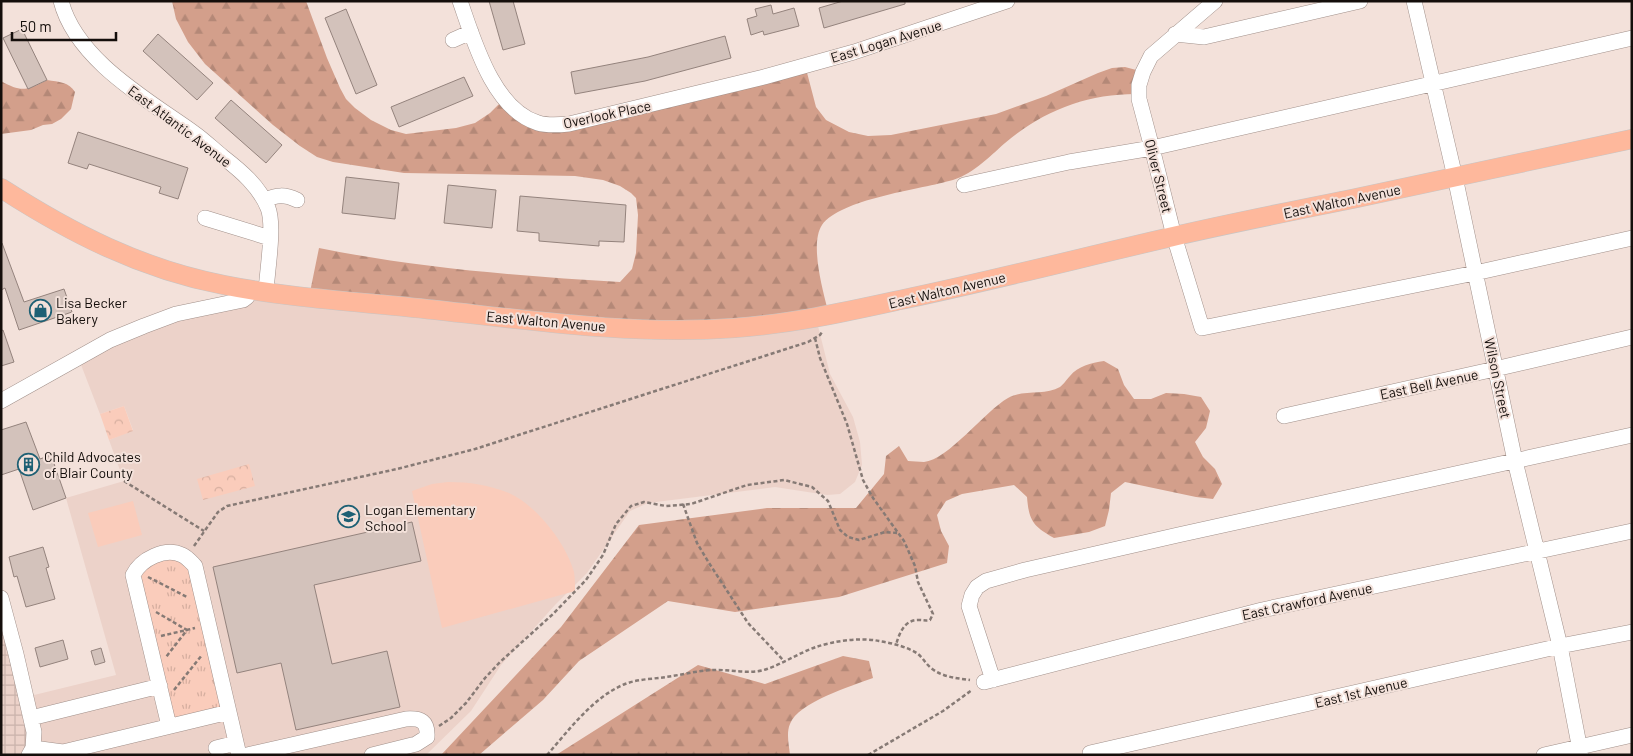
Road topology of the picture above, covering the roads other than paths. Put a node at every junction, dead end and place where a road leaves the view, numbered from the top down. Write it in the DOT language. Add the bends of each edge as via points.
graph roads {
  1 [pos="61,1"];
  2 [pos="460,1"];
  3 [pos="1007,1"];
  4 [pos="1215,1"];
  5 [pos="1360,1"];
  6 [pos="1414,1"];
  7 [pos="1200,8"];
  8 [pos="471,32"];
  9 [pos="1176,34"];
  10 [pos="1632,38"];
  11 [pos="452,40"];
  12 [pos="764,77"];
  13 [pos="1433,83"];
  14 [pos="1632,138"];
  15 [pos="1152,148"];
  16 [pos="1454,177"];
  17 [pos="964,185"];
  18 [pos="1,188"];
  19 [pos="264,200"];
  20 [pos="297,200"];
  21 [pos="205,218"];
  22 [pos="1174,236"];
  23 [pos="270,238"];
  24 [pos="1632,238"];
  25 [pos="1475,273"];
  26 [pos="258,290"];
  27 [pos="1632,337"];
  28 [pos="1496,369"];
  29 [pos="1,400"];
  30 [pos="1284,416"];
  31 [pos="1632,435"];
  32 [pos="1515,461"];
  33 [pos="1632,531"];
  34 [pos="1538,552"];
  35 [pos="1,598"];
  36 [pos="1632,632"];
  37 [pos="1560,646"];
  38 [pos="160,686"];
  39 [pos="229,712"];
  40 [pos="31,718"];
  41 [pos="170,726"];
  42 [pos="1632,735"];
  43 [pos="216,748"];
  44 [pos="241,751"];
  45 [pos="1580,751"];
  46 [pos="31,752"];
  47 [pos="75,752"];
  48 [pos="1090,753"];
  49 [pos="372,755"];
  50 [pos="1544,755"];
  1 -- 19 [label="street, East Atlantic Avenue" via="72,27 102,64 123,84 241,171"];
  2 -- 8 [label="street, Overlook Place"];
  3 -- 12 [label="street, East Logan Avenue" via="854,52"];
  4 -- 7 [label="street, Oliver Street"];
  5 -- 9 [label="street" via="1204,37"];
  6 -- 13 [label="street, Wilson Street"];
  7 -- 9 [label="street, Oliver Street"];
  8 -- 11 [label="street"];
  8 -- 12 [label="street, Overlook Place" via="504,99 516,111 539,123 569,124"];
  9 -- 15 [label="street, Oliver Street" via="1151,56 1139,85 1139,99"];
  10 -- 13 [label="street"];
  13 -- 15 [label="street"];
  13 -- 16 [label="street, Wilson Street"];
  14 -- 16 [label="main road, East Walton Avenue"];
  15 -- 17 [label="street"];
  15 -- 22 [label="street, Oliver Street"];
  16 -- 22 [label="main road, East Walton Avenue"];
  16 -- 25 [label="street, Wilson Street"];
  18 -- 26 [label="main road, East Walton Avenue" via="41,214 125,255 190,277"];
  19 -- 20 [label="street" via="281,195"];
  19 -- 23 [label="street, East Atlantic Avenue" via="269,210"];
  21 -- 23 [label="street"];
  22 -- 25 [label="street, Oliver Street" via="1202,328"];
  22 -- 26 [label="main road, East Walton Avenue" via="826,316 737,328 635,329 562,324"];
  23 -- 26 [label="street, East Atlantic Avenue"];
  24 -- 25 [label="street"];
  25 -- 28 [label="street, Wilson Street"];
  26 -- 29 [label="street" via="243,300 176,314 110,340"];
  27 -- 28 [label="street, East Bell Avenue"];
  28 -- 30 [label="street, East Bell Avenue"];
  28 -- 32 [label="street, Wilson Street"];
  31 -- 32 [label="street"];
  32 -- 34 [label="street, Wilson Street"];
  32 -- 34 [label="street, East Crawford Avenue" via="1025,570 986,581 977,587 969,606 988,681 1262,610"];
  33 -- 34 [label="street, East Crawford Avenue"];
  34 -- 37 [label="street, Wilson Street"];
  35 -- 40 [label="street"];
  36 -- 37 [label="street, East 1st Avenue"];
  37 -- 45 [label="street, Wilson Street"];
  37 -- 48 [label="street, East 1st Avenue"];
  38 -- 39 [label="street" via="133,575 147,559 171,553 186,557 195,566"];
  38 -- 40 [label="street"];
  38 -- 41 [label="street"];
  39 -- 41 [label="street"];
  39 -- 44 [label="street"];
  40 -- 46 [label="street" via="34,732"];
  41 -- 47 [label="street"];
  42 -- 45 [label="street"];
  43 -- 44 [label="street"];
  44 -- 49 [label="street" via="406,719 415,718 426,724 427,737 416,744"];
  45 -- 50 [label="street"];
  46 -- 47 [label="street"];
}
